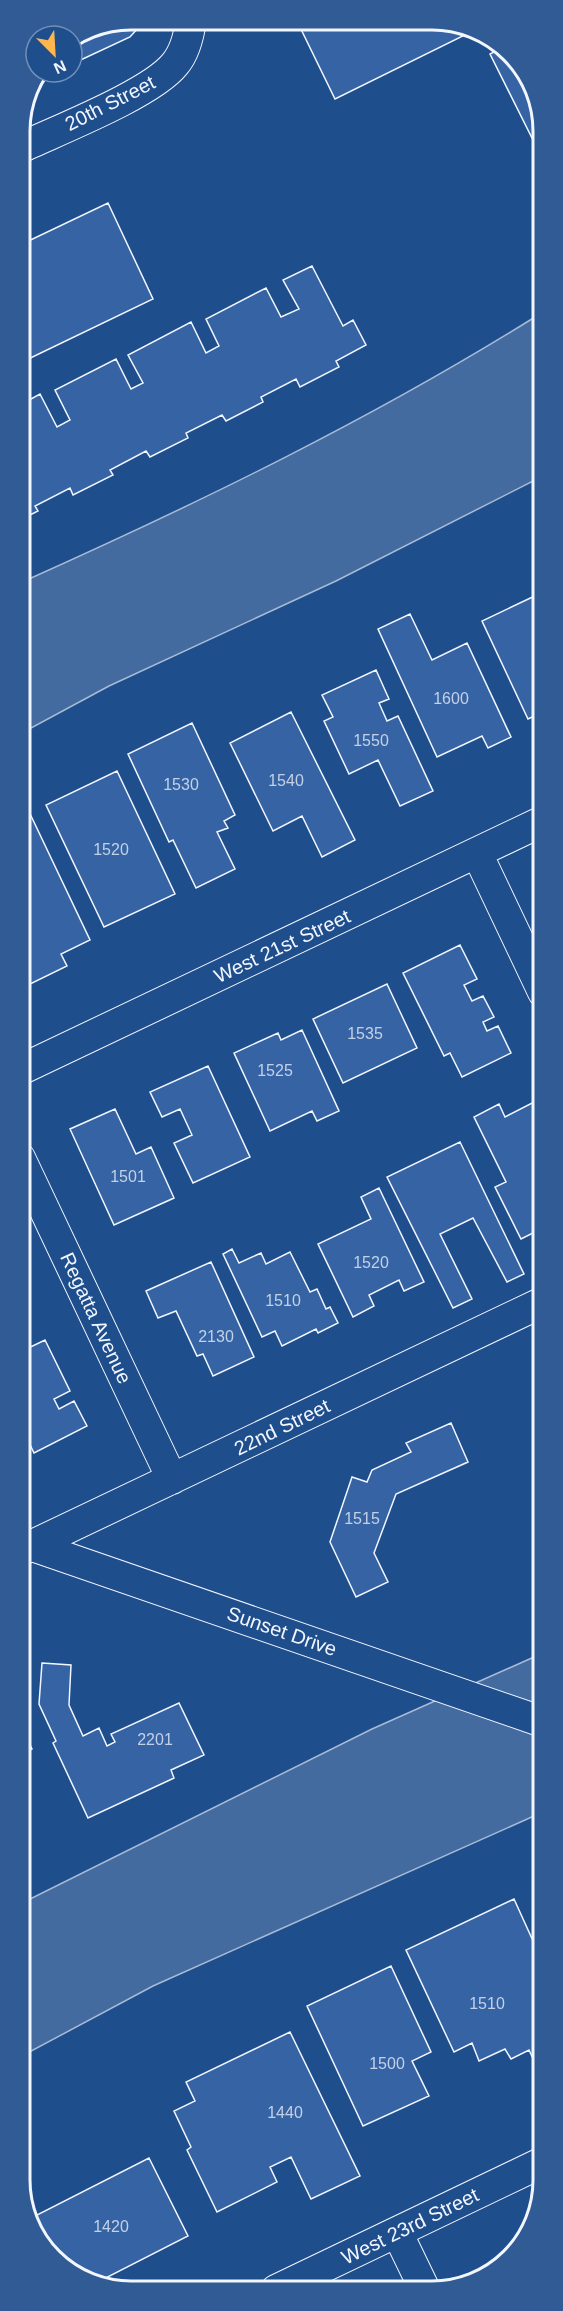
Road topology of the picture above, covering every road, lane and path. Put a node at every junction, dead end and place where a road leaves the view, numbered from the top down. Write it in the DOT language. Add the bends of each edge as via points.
graph roads {
  1 [pos="189,31"];
  2 [pos="30,143"];
  3 [pos="533,826"];
  4 [pos="477,853"];
  5 [pos="533,971"];
  6 [pos="30,1065"];
  7 [pos="30,1179"];
  8 [pos="533,1307"];
  9 [pos="172,1479"];
  10 [pos="30,1543"];
  11 [pos="30,1548"];
  12 [pos="533,1718"];
  13 [pos="533,2167"];
  14 [pos="398,2232"];
  15 [pos="295,2281"];
  16 [pos="421,2281"];
  1 -- 2 [label="street, 20th Street" via="175,65 153,83"];
  3 -- 4 [label="street, West 21st Street"];
  4 -- 5 [label="street"];
  4 -- 6 [label="street, West 21st Street"];
  7 -- 9 [label="street, Regatta Avenue"];
  8 -- 9 [label="street, 22nd Street"];
  9 -- 10 [label="street, 22nd Street"];
  11 -- 12 [label="street, Sunset Drive"];
  13 -- 14 [label="street, West 23rd Street"];
  14 -- 15 [label="street, West 23rd Street"];
  14 -- 16 [label="street"];
}
